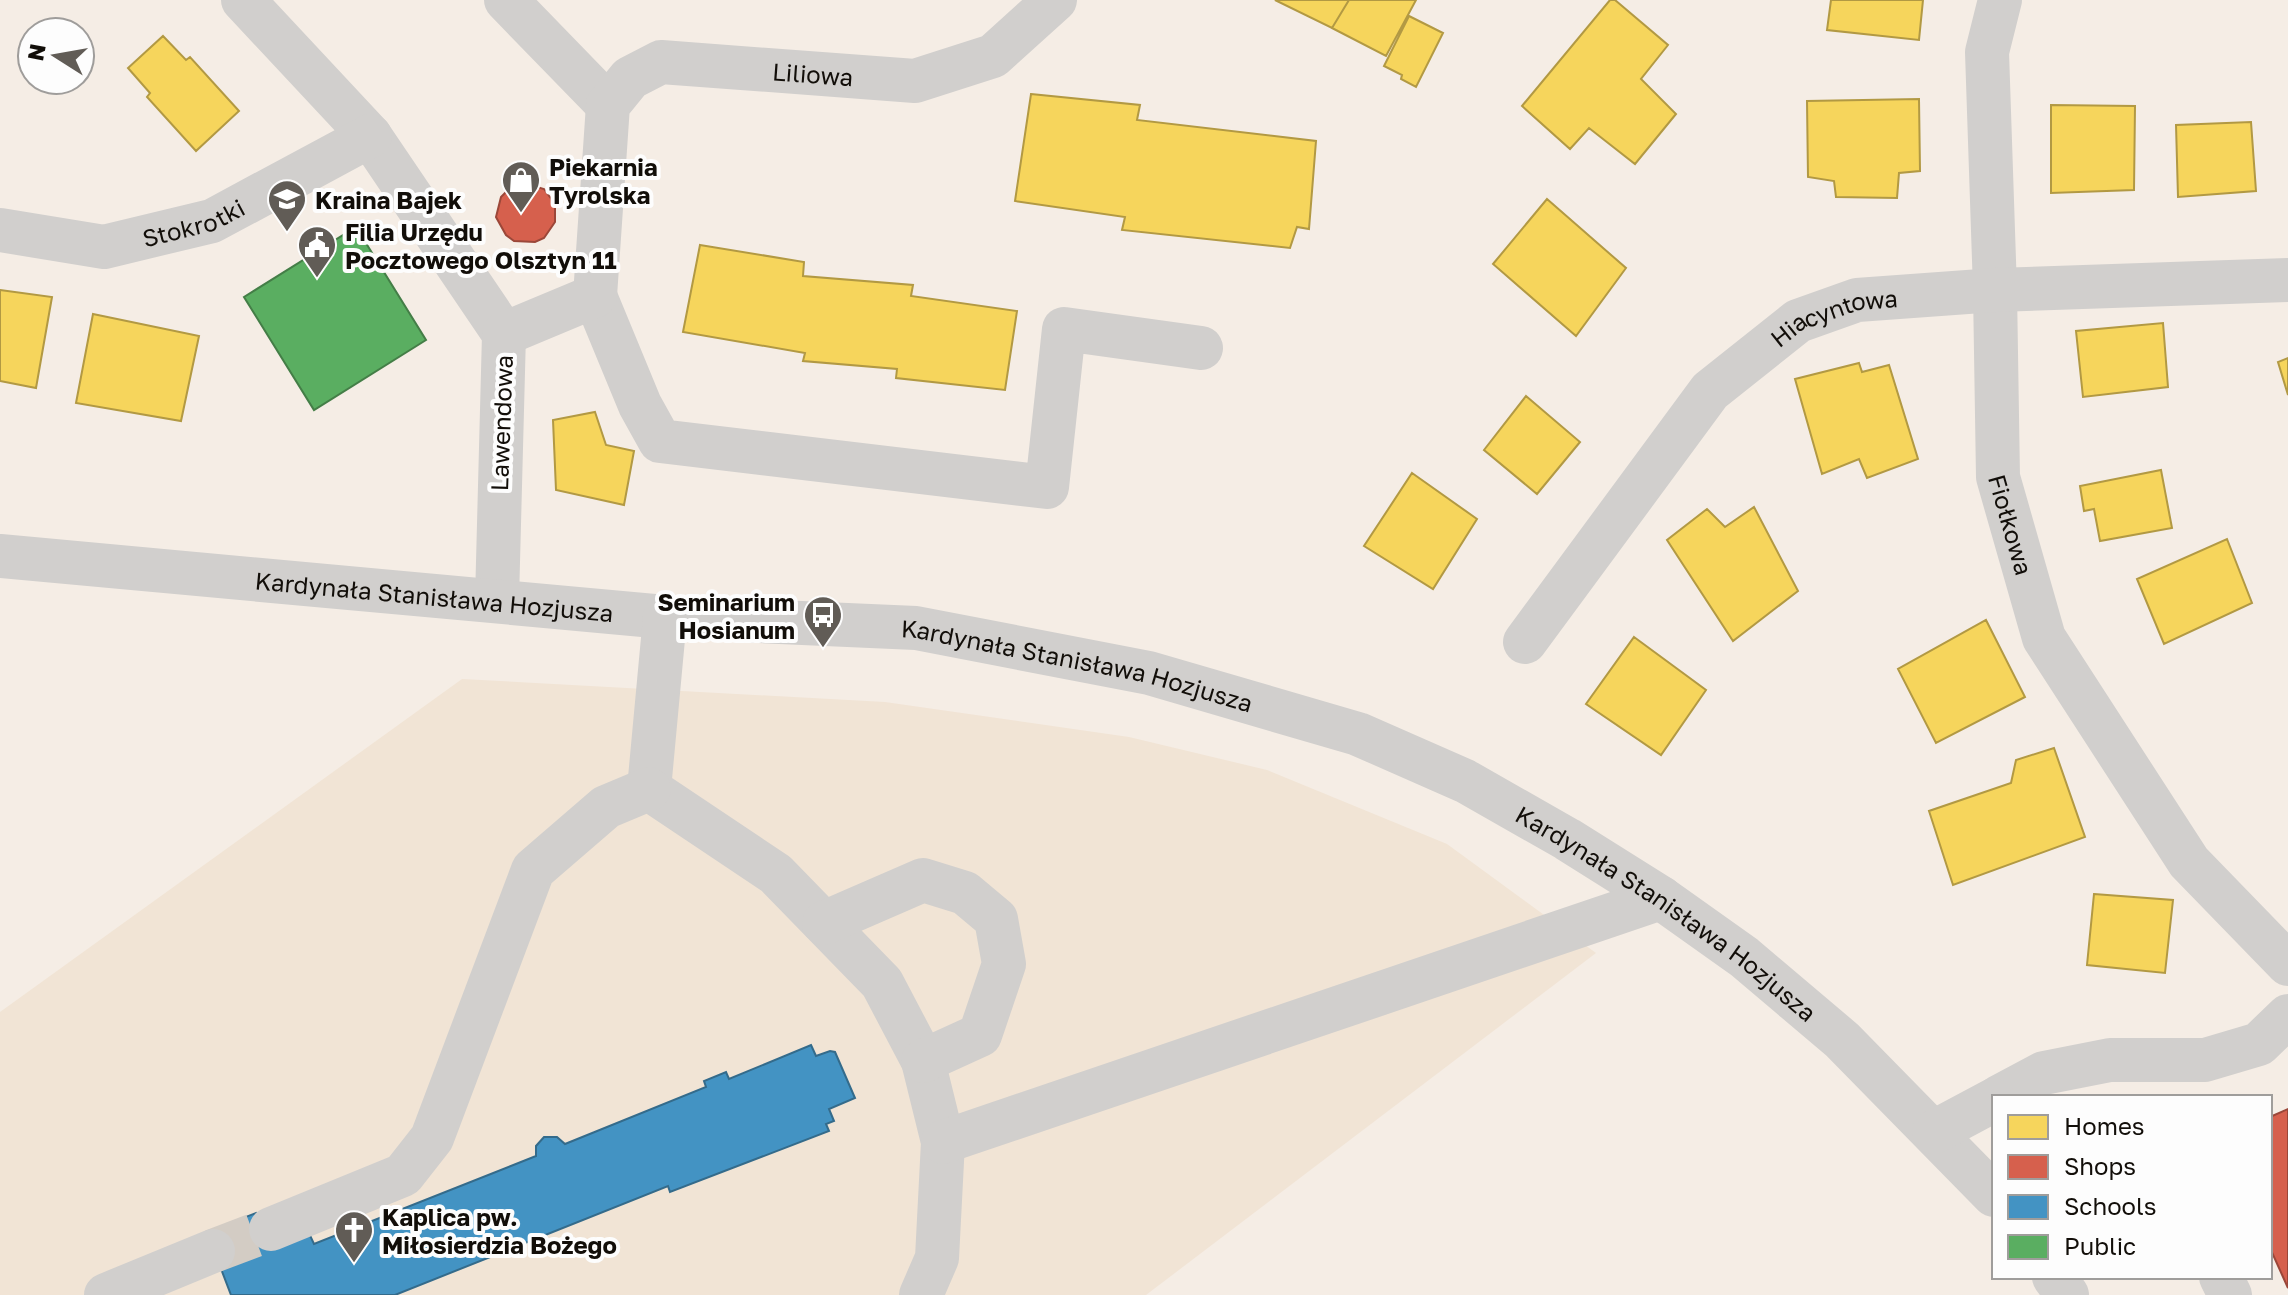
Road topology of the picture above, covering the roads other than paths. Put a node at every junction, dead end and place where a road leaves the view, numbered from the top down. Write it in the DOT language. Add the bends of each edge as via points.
graph roads {
  1 [pos="243,0"];
  2 [pos="506,0"];
  3 [pos="1055,0"];
  4 [pos="2000,0"];
  5 [pos="1011,16"];
  6 [pos="608,105"];
  7 [pos="370,136"];
  8 [pos="0,230"];
  9 [pos="2288,280"];
  10 [pos="1995,290"];
  11 [pos="595,296"];
  12 [pos="504,334"];
  13 [pos="1201,348"];
  14 [pos="0,556"];
  15 [pos="497,600"];
  16 [pos="665,617"];
  17 [pos="1525,642"];
  18 [pos="649,789"];
  19 [pos="1661,898"];
  20 [pos="824,923"];
  21 [pos="2288,964"];
  22 [pos="2288,1016"];
  23 [pos="923,1061"];
  24 [pos="2119,1079"];
  25 [pos="2002,1095"];
  26 [pos="1992,1100"];
  27 [pos="1934,1132"];
  28 [pos="943,1142"];
  29 [pos="1992,1193"];
  30 [pos="271,1229"];
  31 [pos="213,1251"];
  32 [pos="106,1295"];
  33 [pos="921,1295"];
  1 -- 7 [label="street, Lawendowa"];
  2 -- 6 [label="street"];
  3 -- 5 [label="street, Liliowa"];
  4 -- 10 [label="street, Fiołkowa" via="1987,52"];
  5 -- 6 [label="street, Liliowa" via="993,56 915,81 661,62 630,78"];
  6 -- 11 [label="street"];
  7 -- 8 [label="street, Stokrotki" via="212,221 104,247"];
  7 -- 12 [label="street, Lawendowa"];
  9 -- 10 [label="street, Hiacyntowa"];
  10 -- 17 [label="street, Hiacyntowa" via="1857,300 1798,321 1710,391"];
  10 -- 21 [label="street, Fiołkowa" via="1998,477 2044,638 2189,862"];
  11 -- 12 [label="street"];
  11 -- 13 [label="street" via="660,441 1047,487 1064,329"];
  12 -- 15 [label="street, Lawendowa"];
  14 -- 15 [label="street, Kardynała Stanisława Hozjusza"];
  15 -- 16 [label="street, Kardynała Stanisława Hozjusza"];
  16 -- 18 [label="street"];
  16 -- 19 [label="street, Kardynała Stanisława Hozjusza" via="916,628 1149,673 1358,734 1465,781"];
  18 -- 20 [label="street" via="776,874"];
  18 -- 30 [label="street" via="606,807 533,870 432,1138 403,1175"];
  19 -- 27 [label="street, Kardynała Stanisława Hozjusza" via="1744,957 1842,1040"];
  19 -- 28 [label="street"];
  20 -- 23 [label="street" via="882,983"];
  20 -- 23 [label="street" via="923,880 965,893 996,919 1004,964 980,1035"];
  22 -- 24 [label="street" via="2259,1044"];
  23 -- 28 [label="street"];
  24 -- 25 [label="street" via="2044,1073"];
  26 -- 27 [label="street"];
  27 -- 29 [label="street, Kardynała Stanisława Hozjusza"];
  28 -- 33 [label="street" via="937,1258"];
  31 -- 32 [label="street"];
}
